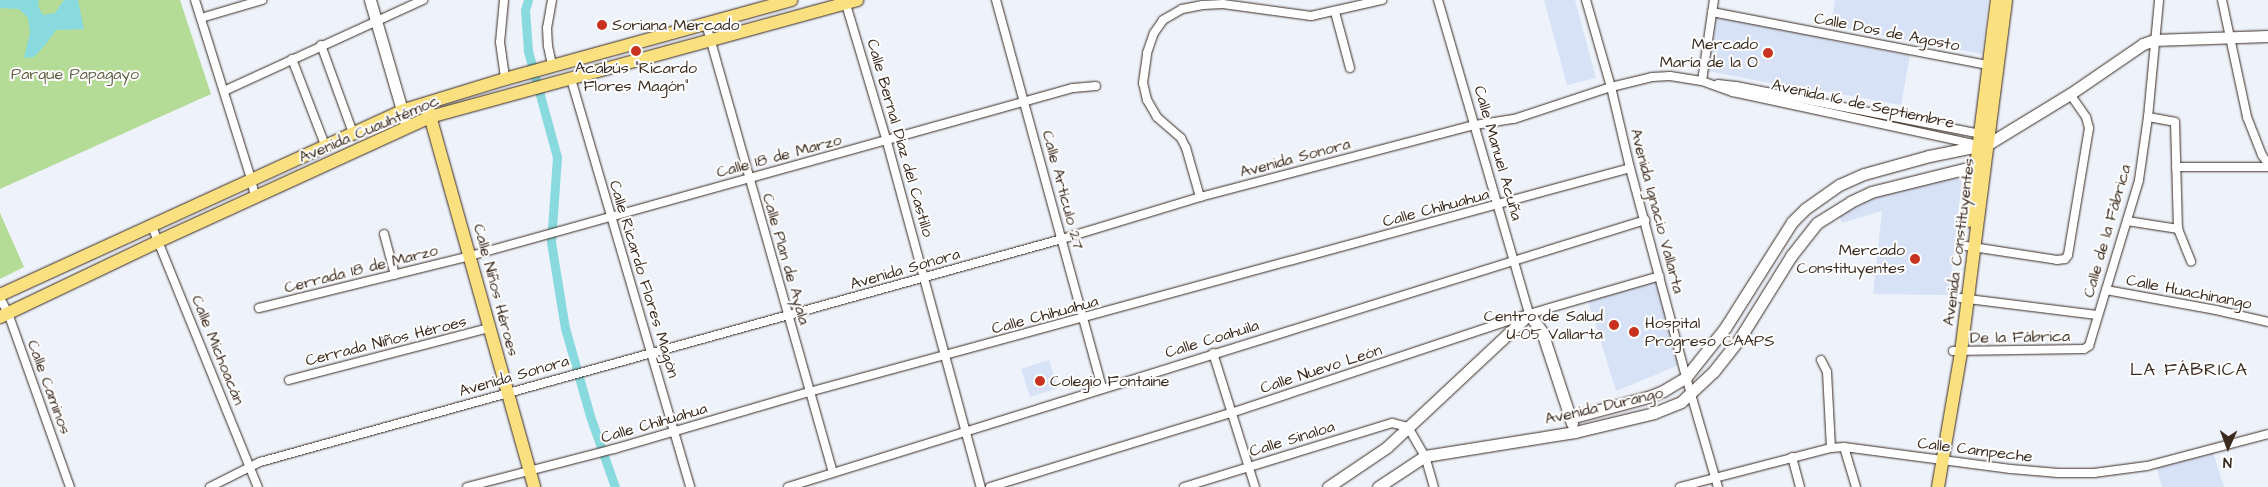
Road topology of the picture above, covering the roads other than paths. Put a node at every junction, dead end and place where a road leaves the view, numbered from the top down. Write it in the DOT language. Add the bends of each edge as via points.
graph roads {
  1 [pos="196,0"];
  2 [pos="262,0"];
  3 [pos="370,0"];
  4 [pos="422,0"];
  5 [pos="504,0"];
  6 [pos="552,0"];
  7 [pos="996,0"];
  8 [pos="1382,0"];
  9 [pos="1438,0"];
  10 [pos="1586,0"];
  11 [pos="1714,0"];
  12 [pos="1997,0"];
  13 [pos="2006,0"];
  14 [pos="2159,0"];
  15 [pos="2222,0"];
  16 [pos="784,1"];
  17 [pos="850,1"];
  18 [pos="1335,12"];
  19 [pos="1712,12"];
  20 [pos="200,18"];
  21 [pos="376,20"];
  22 [pos="706,24"];
  23 [pos="2268,36"];
  24 [pos="2232,39"];
  25 [pos="711,40"];
  26 [pos="2154,40"];
  27 [pos="321,46"];
  28 [pos="292,59"];
  29 [pos="549,66"];
  30 [pos="1993,66"];
  31 [pos="1350,68"];
  32 [pos="505,78"];
  33 [pos="570,79"];
  34 [pos="1702,81"];
  35 [pos="1096,86"];
  36 [pos="1611,88"];
  37 [pos="224,91"];
  38 [pos="2070,94"];
  39 [pos="1024,101"];
  40 [pos="426,102"];
  41 [pos="401,111"];
  42 [pos="430,117"];
  43 [pos="2148,117"];
  44 [pos="1476,125"];
  45 [pos="407,127"];
  46 [pos="353,133"];
  47 [pos="1984,139"];
  48 [pos="888,142"];
  49 [pos="326,145"];
  50 [pos="1929,156"];
  51 [pos="1980,165"];
  52 [pos="2268,166"];
  53 [pos="2176,167"];
  54 [pos="1630,168"];
  55 [pos="1935,175"];
  56 [pos="748,178"];
  57 [pos="251,179"];
  58 [pos="254,197"];
  59 [pos="1200,197"];
  60 [pos="1499,205"];
  61 [pos="1805,209"];
  62 [pos="611,217"];
  63 [pos="1645,220"];
  64 [pos="2127,221"];
  65 [pos="1817,223"];
  66 [pos="151,224"];
  67 [pos="2178,229"];
  68 [pos="384,234"];
  69 [pos="1062,239"];
  70 [pos="159,241"];
  71 [pos="1970,246"];
  72 [pos="470,256"];
  73 [pos="1514,259"];
  74 [pos="2191,261"];
  75 [pos="395,276"];
  76 [pos="1660,276"];
  77 [pos="924,277"];
  78 [pos="2106,290"];
  79 [pos="0,296"];
  80 [pos="1964,298"];
  81 [pos="259,308"];
  82 [pos="1529,314"];
  83 [pos="4,315"];
  84 [pos="2097,315"];
  85 [pos="788,316"];
  86 [pos="1085,319"];
  87 [pos="2268,322"];
  88 [pos="490,328"];
  89 [pos="2087,348"];
  90 [pos="1957,351"];
  91 [pos="652,353"];
  92 [pos="1212,353"];
  93 [pos="946,356"];
  94 [pos="1821,360"];
  95 [pos="1686,378"];
  96 [pos="289,380"];
  97 [pos="1102,388"];
  98 [pos="810,392"];
  99 [pos="507,393"];
  100 [pos="1691,394"];
  101 [pos="1231,413"];
  102 [pos="1570,418"];
  103 [pos="1408,427"];
  104 [pos="966,430"];
  105 [pos="674,432"];
  106 [pos="1575,432"];
  107 [pos="2268,434"];
  108 [pos="1844,447"];
  109 [pos="1832,448"];
  110 [pos="1425,456"];
  111 [pos="1792,457"];
  112 [pos="1938,459"];
  113 [pos="251,467"];
  114 [pos="1248,467"];
  115 [pos="530,472"];
  116 [pos="833,472"];
  117 [pos="1716,478"];
  118 [pos="70,487"];
  119 [pos="210,487"];
  120 [pos="258,487"];
  121 [pos="467,487"];
  122 [pos="534,487"];
  123 [pos="690,487"];
  124 [pos="788,487"];
  125 [pos="982,487"];
  126 [pos="990,487"];
  127 [pos="1184,487"];
  128 [pos="1255,487"];
  129 [pos="1328,487"];
  130 [pos="1378,487"];
  131 [pos="1434,487"];
  132 [pos="1680,487"];
  133 [pos="1718,487"];
  134 [pos="1800,487"];
  135 [pos="1856,487"];
  136 [pos="1930,487"];
  137 [pos="1938,487"];
  1 -- 20 [label="street"];
  2 -- 20 [label="street"];
  3 -- 21 [label="main road"];
  4 -- 21 [label="street"];
  5 -- 32 [label="street" via="500,42"];
  6 -- 29 [label="street" via="547,28"];
  7 -- 39 [label="street, Calle Artículo 27"];
  8 -- 18 [label="street"];
  9 -- 44 [label="street, Calle Manuel Acuña"];
  10 -- 36 [label="street, Avenida Ignacio Vallarta"];
  11 -- 19 [label="street"];
  12 -- 30 [label="main road, Avenida Constituyentes"];
  13 -- 30 [label="main road, Avenida Constituyentes"];
  14 -- 26 [label="street, Calle de la Fábrica"];
  15 -- 24 [label="street"];
  16 -- 22 [label="main road, Avenida Cuauhtémoc"];
  17 -- 25 [label="main road, Avenida Cuauhtémoc"];
  17 -- 48 [label="street, Calle Bernal Díaz del Castillo"];
  18 -- 31 [label="street"];
  18 -- 59 [label="street" via="1311,16 1223,4 1182,9 1163,20 1147,53 1143,83 1146,100 1157,117 1181,138"];
  19 -- 30 [label="street, Calle Dos de Agosto"];
  19 -- 34 [label="street"];
  20 -- 37 [label="street"];
  21 -- 27 [label="street"];
  21 -- 41 [label="main road"];
  22 -- 25 [label="street, Calle Plan de Ayala"];
  22 -- 29 [label="main road, Avenida Cuauhtémoc"];
  23 -- 24 [label="main road"];
  24 -- 26 [label="main road"];
  24 -- 52 [label="street" via="2247,117"];
  25 -- 33 [label="main road, Avenida Cuauhtémoc"];
  25 -- 56 [label="street, Calle Plan de Ayala"];
  26 -- 38 [label="main road" via="2143,44"];
  26 -- 43 [label="street, Calle de la Fábrica"];
  27 -- 28 [label="street"];
  27 -- 46 [label="street"];
  28 -- 37 [label="street"];
  28 -- 49 [label="street"];
  29 -- 32 [label="main road, Avenida Cuauhtémoc"];
  30 -- 47 [label="main road, Avenida Constituyentes"];
  32 -- 40 [label="main road, Avenida Cuauhtémoc"];
  33 -- 42 [label="main road, Avenida Cuauhtémoc"];
  33 -- 62 [label="street, Calle Ricardo Flores Magón"];
  34 -- 36 [label="street, Avenida 16 de Septiembre" via="1652,77"];
  34 -- 47 [label="street, Avenida 16 de Septiembre" via="1733,92"];
  35 -- 39 [label="street, Calle 18 de Marzo" via="1073,88"];
  36 -- 44 [label="street, Avenida Sonora" via="1514,119"];
  36 -- 54 [label="street, Avenida Ignacio Vallarta"];
  37 -- 57 [label="street"];
  38 -- 47 [label="main road" via="2007,134"];
  38 -- 71 [label="street" via="2086,117 2089,128 2068,255 2057,260"];
  39 -- 48 [label="street, Calle 18 de Marzo"];
  39 -- 69 [label="street, Calle Artículo 27"];
  40 -- 41 [label="main road, Avenida Cuauhtémoc"];
  40 -- 42 [label="main road, Calle Niños Héroes"];
  41 -- 45 [label="main road"];
  41 -- 46 [label="main road, Avenida Cuauhtémoc"];
  42 -- 45 [label="main road, Avenida Cuauhtémoc"];
  42 -- 72 [label="main road, Calle Niños Héroes"];
  43 -- 53 [label="street" via="2175,122"];
  43 -- 64 [label="street, Calle de la Fábrica" via="2138,180"];
  44 -- 59 [label="street, Avenida Sonora"];
  44 -- 60 [label="street, Calle Manuel Acuña"];
  45 -- 58 [label="main road, Avenida Cuauhtémoc"];
  46 -- 49 [label="main road, Avenida Cuauhtémoc"];
  47 -- 50 [label="main road"];
  47 -- 51 [label="main road, Avenida Constituyentes"];
  48 -- 56 [label="street, Calle 18 de Marzo"];
  48 -- 77 [label="street, Calle Bernal Díaz del Castillo"];
  49 -- 57 [label="main road, Avenida Cuauhtémoc"];
  50 -- 55 [label="main road"];
  50 -- 61 [label="main road" via="1864,174 1839,185"];
  51 -- 55 [label="main road, Avenida Durango"];
  51 -- 71 [label="main road, Avenida Constituyentes"];
  52 -- 53 [label="street"];
  53 -- 67 [label="street"];
  54 -- 60 [label="street, Calle Chihuahua"];
  54 -- 63 [label="street, Avenida Ignacio Vallarta"];
  55 -- 65 [label="main road, Avenida Durango" via="1872,192"];
  56 -- 62 [label="street, Calle 18 de Marzo"];
  56 -- 85 [label="street, Calle Plan de Ayala"];
  57 -- 58 [label="street"];
  57 -- 66 [label="main road, Avenida Cuauhtémoc"];
  58 -- 70 [label="main road, Avenida Cuauhtémoc"];
  59 -- 69 [label="street, Avenida Sonora"];
  60 -- 73 [label="street, Calle Manuel Acuña"];
  60 -- 86 [label="street, Calle Chihuahua"];
  61 -- 65 [label="main road"];
  61 -- 95 [label="main road" via="1777,244 1725,328"];
  62 -- 72 [label="street, Calle 18 de Marzo"];
  62 -- 91 [label="street, Calle Ricardo Flores Magón"];
  63 -- 73 [label="street, Calle Coahuila"];
  63 -- 76 [label="street, Avenida Ignacio Vallarta"];
  64 -- 67 [label="street"];
  64 -- 78 [label="street, Calle de la Fábrica"];
  65 -- 100 [label="main road, Avenida Durango" via="1791,256 1740,338"];
  66 -- 70 [label="street, Calle Michoacán"];
  66 -- 79 [label="main road, Avenida Cuauhtémoc"];
  67 -- 74 [label="street"];
  68 -- 75 [label="street"];
  69 -- 77 [label="street, Avenida Sonora"];
  69 -- 86 [label="street, Calle Artículo 27"];
  70 -- 83 [label="main road, Avenida Cuauhtémoc"];
  70 -- 113 [label="street, Calle Michoacán"];
  71 -- 80 [label="main road, Avenida Constituyentes"];
  72 -- 75 [label="street, Cerrada 18 de Marzo"];
  72 -- 88 [label="main road, Calle Niños Héroes"];
  73 -- 82 [label="street, Calle Manuel Acuña"];
  73 -- 92 [label="street, Calle Coahuila"];
  75 -- 81 [label="street, Cerrada 18 de Marzo"];
  76 -- 82 [label="street, Calle Nuevo León"];
  76 -- 95 [label="street, Avenida Ignacio Vallarta"];
  77 -- 85 [label="street, Avenida Sonora"];
  77 -- 93 [label="street, Calle Bernal Díaz del Castillo"];
  78 -- 84 [label="street, Calle de la Fábrica"];
  78 -- 87 [label="street, Calle Huachinango"];
  79 -- 83 [label="street, Calle Caminos"];
  80 -- 84 [label="street"];
  80 -- 90 [label="main road, Avenida Constituyentes"];
  82 -- 101 [label="street, Calle Nuevo León"];
  82 -- 102 [label="main road" via="1542,332"];
  82 -- 103 [label="main road"];
  83 -- 118 [label="street, Calle Caminos"];
  84 -- 89 [label="street, Calle de la Fábrica"];
  85 -- 91 [label="street, Avenida Sonora"];
  85 -- 98 [label="street, Calle Plan de Ayala"];
  86 -- 93 [label="street, Calle Chihuahua"];
  86 -- 97 [label="street, Calle Artículo 27"];
  88 -- 96 [label="street, Cerrada Niños Héroes"];
  88 -- 99 [label="main road, Calle Niños Héroes"];
  89 -- 90 [label="street, De la Fábrica"];
  90 -- 112 [label="main road, Avenida Constituyentes"];
  91 -- 99 [label="street, Avenida Sonora"];
  91 -- 105 [label="street, Calle Ricardo Flores Magón"];
  92 -- 97 [label="street, Calle Coahuila"];
  92 -- 101 [label="street"];
  93 -- 98 [label="street, Calle Chihuahua"];
  93 -- 104 [label="street, Calle Bernal Díaz del Castillo"];
  94 -- 109 [label="street" via="1827,372"];
  95 -- 100 [label="street, Avenida Ignacio Vallarta"];
  95 -- 102 [label="main road" via="1648,397"];
  97 -- 104 [label="street, Calle Coahuila"];
  98 -- 105 [label="street, Calle Chihuahua"];
  98 -- 116 [label="street, Calle Plan de Ayala"];
  99 -- 113 [label="street, Avenida Sonora"];
  99 -- 115 [label="main road, Calle Niños Héroes"];
  100 -- 106 [label="main road, Avenida Durango" via="1670,408"];
  100 -- 117 [label="street, Avenida Ignacio Vallarta"];
  101 -- 114 [label="street"];
  101 -- 126 [label="street, Calle Nuevo León"];
  102 -- 106 [label="main road"];
  103 -- 110 [label="street"];
  103 -- 114 [label="street, Calle Sinaloa" via="1392,423"];
  103 -- 129 [label="main road" via="1387,447"];
  104 -- 116 [label="street, Calle Coahuila"];
  104 -- 125 [label="street, Calle Bernal Díaz del Castillo"];
  105 -- 115 [label="street, Calle Chihuahua"];
  105 -- 123 [label="street, Calle Ricardo Flores Magón"];
  106 -- 110 [label="main road, Avenida Durango"];
  107 -- 112 [label="street, Calle Campeche" via="2147,466 2094,472 2058,473"];
  108 -- 109 [label="street, Calle Campeche"];
  108 -- 112 [label="street, Calle Campeche"];
  108 -- 135 [label="street"];
  109 -- 111 [label="street, Calle Campeche"];
  110 -- 130 [label="main road, Avenida Durango"];
  110 -- 131 [label="street"];
  111 -- 117 [label="street, Calle Campeche"];
  111 -- 134 [label="street"];
  112 -- 136 [label="main road, Avenida Constituyentes"];
  112 -- 137 [label="main road, Avenida Constituyentes"];
  113 -- 119 [label="street, Avenida Sonora"];
  113 -- 120 [label="street, Calle Michoacán"];
  114 -- 127 [label="street, Calle Sinaloa"];
  114 -- 128 [label="street"];
  115 -- 121 [label="street, Calle Chihuahua"];
  115 -- 122 [label="main road, Calle Niños Héroes"];
  116 -- 124 [label="street, Calle Coahuila"];
  117 -- 132 [label="street, Calle Campeche"];
  117 -- 133 [label="street, Avenida Ignacio Vallarta"];
}
